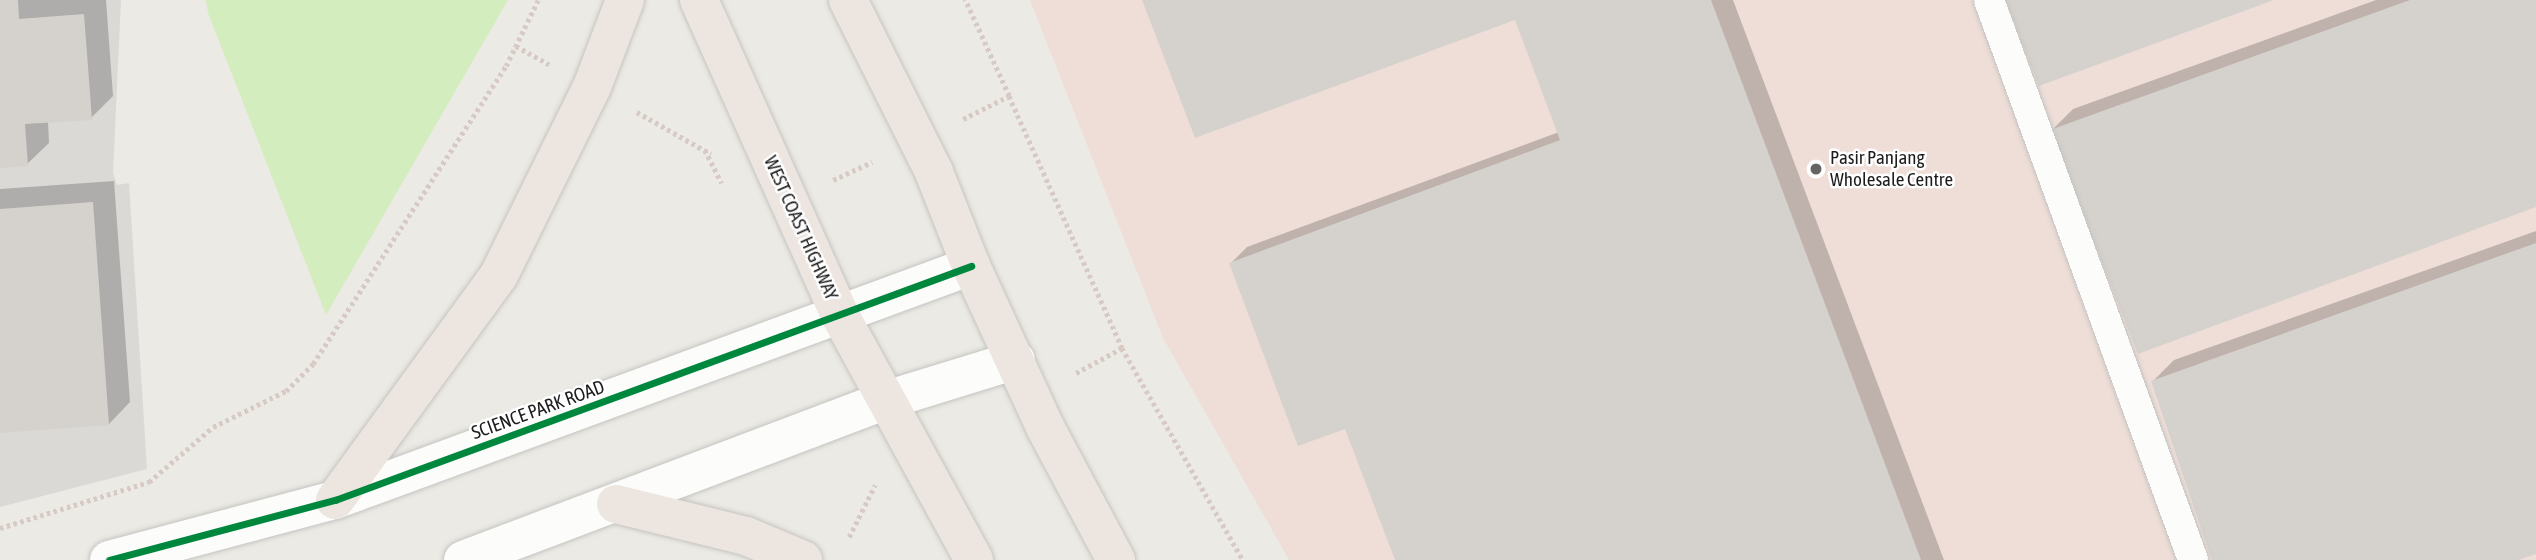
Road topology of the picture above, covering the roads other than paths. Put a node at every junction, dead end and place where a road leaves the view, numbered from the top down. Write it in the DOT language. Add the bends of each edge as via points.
graph roads {
  1 [pos="625,0"];
  2 [pos="699,0"];
  3 [pos="848,0"];
  4 [pos="1989,0"];
  5 [pos="971,266"];
  6 [pos="841,317"];
  7 [pos="1016,360"];
  8 [pos="883,401"];
  9 [pos="335,499"];
  10 [pos="616,504"];
  11 [pos="109,560"];
  12 [pos="463,560"];
  13 [pos="803,560"];
  14 [pos="974,560"];
  15 [pos="1116,560"];
  16 [pos="2193,560"];
  1 -- 9 [label="highway" via="592,87 499,275"];
  2 -- 6 [label="highway, WEST COAST HIGHWAY"];
  3 -- 5 [label="highway" via="919,141"];
  4 -- 16 [label="lane"];
  5 -- 6 [label="street, SCIENCE PARK ROAD"];
  5 -- 7 [label="highway"];
  6 -- 8 [label="highway, WEST COAST HIGHWAY"];
  6 -- 9 [label="street, SCIENCE PARK ROAD"];
  7 -- 8 [label="street"];
  7 -- 15 [label="highway" via="1045,428"];
  8 -- 10 [label="street"];
  8 -- 14 [label="highway, WEST COAST HIGHWAY"];
  9 -- 11 [label="street, SCIENCE PARK ROAD"];
  10 -- 12 [label="street"];
  10 -- 13 [label="highway" via="746,536"];
}
